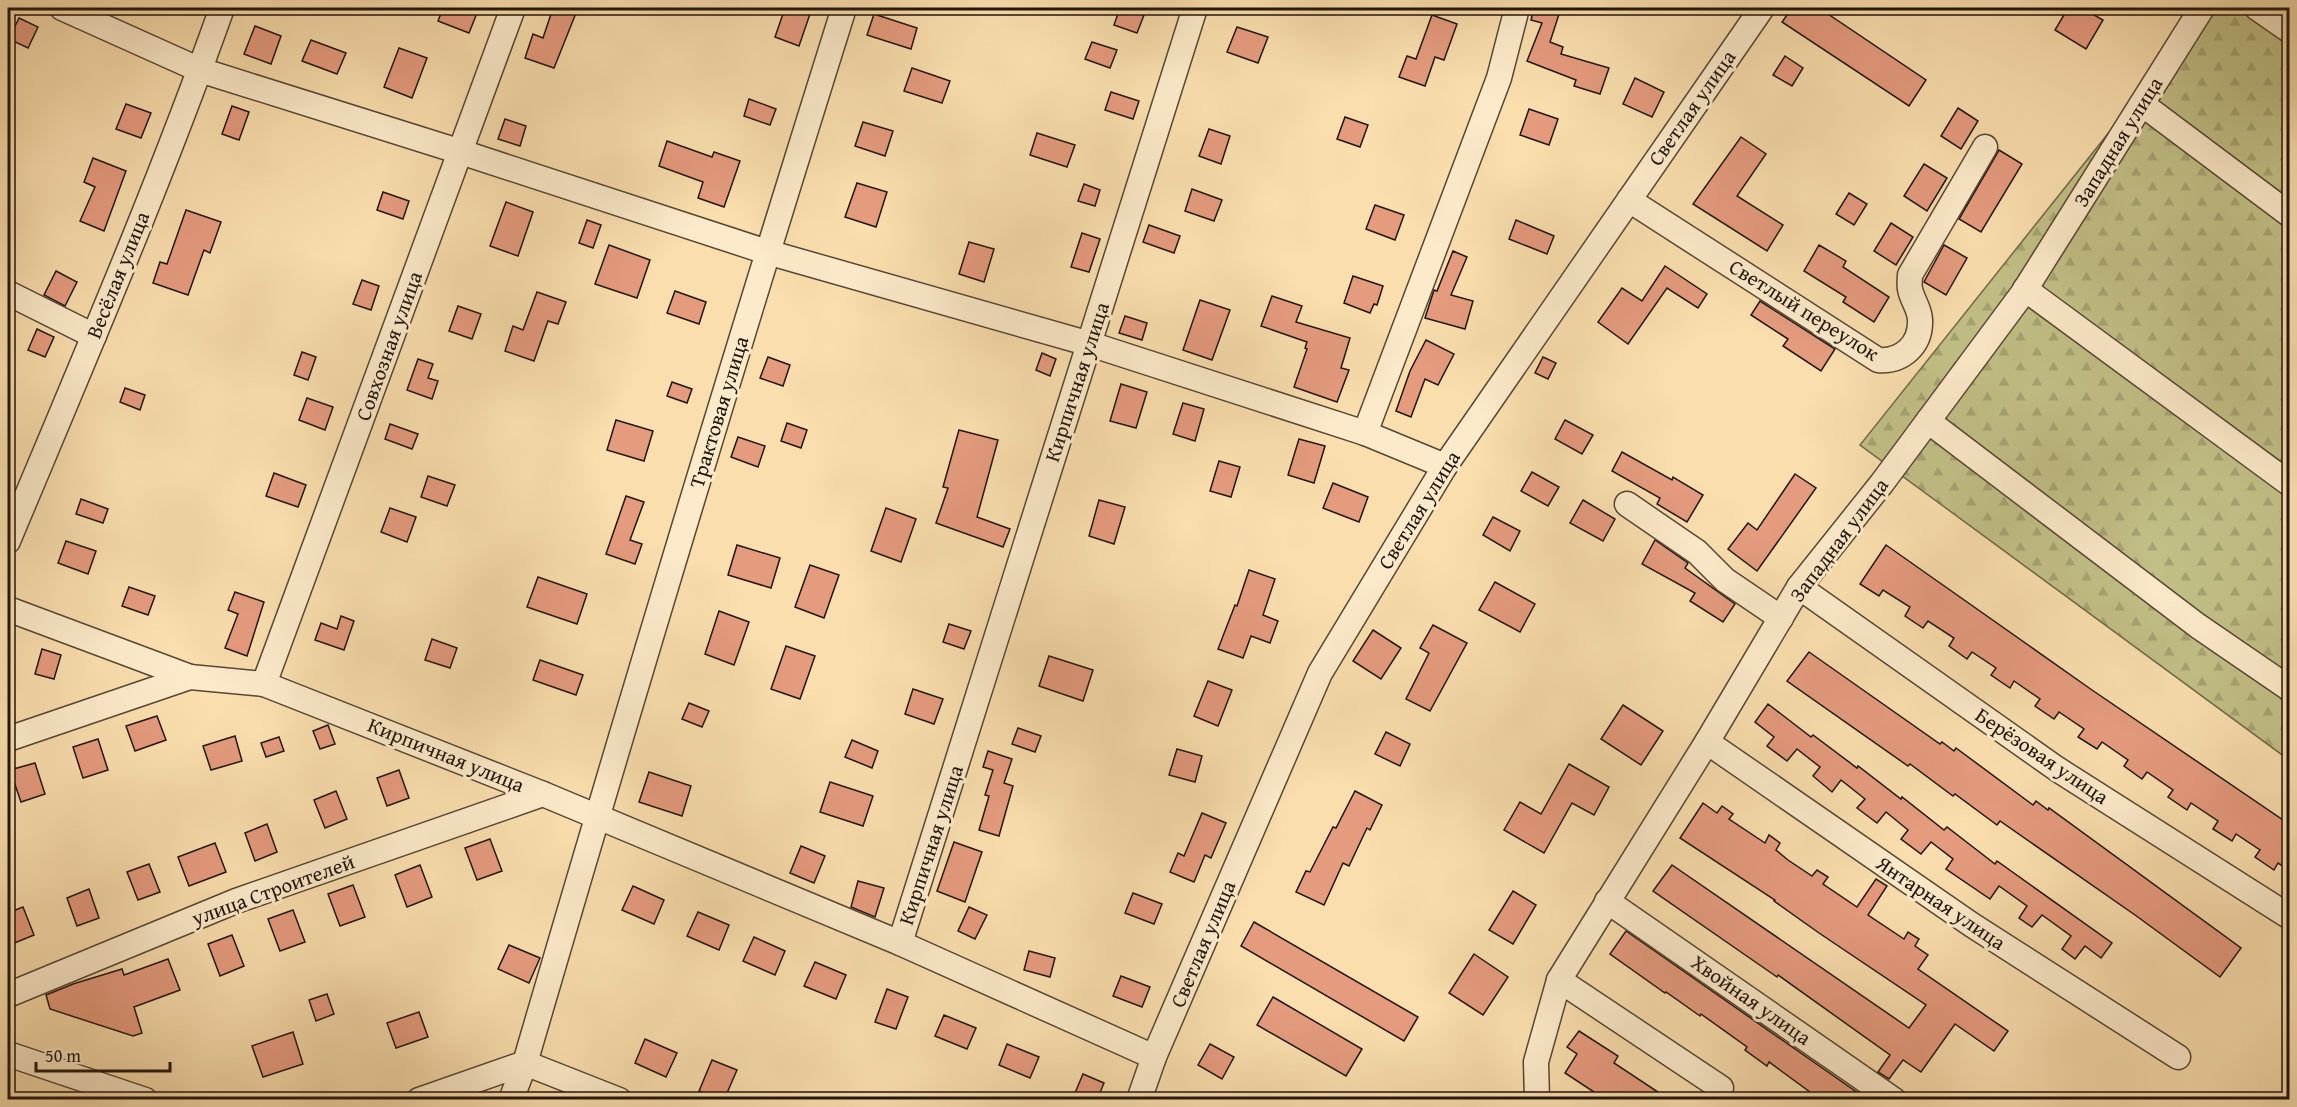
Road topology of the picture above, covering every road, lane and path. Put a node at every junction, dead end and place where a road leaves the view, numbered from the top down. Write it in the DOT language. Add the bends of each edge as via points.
graph roads {
  1 [pos="62,8"];
  2 [pos="222,8"];
  3 [pos="513,8"];
  4 [pos="844,8"];
  5 [pos="1195,8"];
  6 [pos="1517,8"];
  7 [pos="1762,8"];
  8 [pos="2202,8"];
  9 [pos="2258,8"];
  10 [pos="2289,31"];
  11 [pos="200,70"];
  12 [pos="2142,104"];
  13 [pos="1985,147"];
  14 [pos="461,152"];
  15 [pos="1629,200"];
  16 [pos="2289,215"];
  17 [pos="767,252"];
  18 [pos="2025,289"];
  19 [pos="8,293"];
  20 [pos="94,336"];
  21 [pos="1090,344"];
  22 [pos="1928,421"];
  23 [pos="1365,433"];
  24 [pos="1445,466"];
  25 [pos="2289,484"];
  26 [pos="1627,504"];
  27 [pos="8,541"];
  28 [pos="1799,587"];
  29 [pos="8,609"];
  30 [pos="1780,618"];
  31 [pos="190,677"];
  32 [pos="264,684"];
  33 [pos="2289,689"];
  34 [pos="8,739"];
  35 [pos="1707,742"];
  36 [pos="543,794"];
  37 [pos="597,817"];
  38 [pos="1607,901"];
  39 [pos="2289,917"];
  40 [pos="900,943"];
  41 [pos="1559,980"];
  42 [pos="8,995"];
  43 [pos="8,1054"];
  44 [pos="1155,1057"];
  45 [pos="2178,1057"];
  46 [pos="525,1063"];
  47 [pos="1718,1094"];
  48 [pos="144,1100"];
  49 [pos="419,1100"];
  50 [pos="511,1100"];
  51 [pos="619,1100"];
  52 [pos="1139,1100"];
  53 [pos="1537,1100"];
  54 [pos="1894,1100"];
  1 -- 11 [label="street"];
  2 -- 11 [label="street, Весёлая улица"];
  3 -- 14 [label="street, Совхозная улица"];
  4 -- 17 [label="street, Трактовая улица"];
  5 -- 21 [label="street, Кирпичная улица"];
  6 -- 23 [label="street" via="1499,78"];
  7 -- 15 [label="street, Светлая улица"];
  8 -- 12 [label="street, Западная улица"];
  9 -- 10 [label="street"];
  11 -- 14 [label="street"];
  11 -- 20 [label="street, Весёлая улица"];
  12 -- 16 [label="street"];
  12 -- 18 [label="street, Западная улица"];
  13 -- 15 [label="street, Светлый переулок" via="1910,275 1910,290 1921,322 1906,354 1891,361 1878,360"];
  14 -- 17 [label="street"];
  14 -- 32 [label="street, Совхозная улица"];
  15 -- 24 [label="street, Светлая улица"];
  17 -- 21 [label="street"];
  17 -- 37 [label="street, Трактовая улица"];
  18 -- 22 [label="street, Западная улица"];
  18 -- 25 [label="street"];
  19 -- 20 [label="street"];
  20 -- 27 [label="street, Весёлая улица"];
  21 -- 23 [label="street"];
  21 -- 40 [label="street, Кирпичная улица"];
  22 -- 28 [label="street, Западная улица"];
  22 -- 33 [label="street" via="2199,626"];
  23 -- 24 [label="street"];
  24 -- 44 [label="street, Светлая улица" via="1320,674"];
  26 -- 30 [label="street" via="1697,552 1725,580"];
  28 -- 30 [label="street, Западная улица"];
  28 -- 39 [label="street, Берёзовая улица" via="2057,769"];
  29 -- 31 [label="street, Кирпичная улица"];
  30 -- 35 [label="street, Западная улица"];
  31 -- 32 [label="street, Кирпичная улица"];
  31 -- 34 [label="street"];
  32 -- 36 [label="street, Кирпичная улица"];
  35 -- 38 [label="street, Западная улица"];
  35 -- 45 [label="street, Янтарная улица" via="1972,925"];
  36 -- 37 [label="street, Кирпичная улица"];
  36 -- 42 [label="street, улица Строителей" via="236,901"];
  37 -- 40 [label="street, Кирпичная улица"];
  37 -- 46 [label="street"];
  38 -- 41 [label="street, Западная улица"];
  38 -- 54 [label="street, Хвойная улица"];
  40 -- 44 [label="street"];
  41 -- 47 [label="street"];
  41 -- 53 [label="street, Западная улица" via="1536,1062"];
  43 -- 48 [label="street"];
  44 -- 52 [label="street, Светлая улица"];
  46 -- 49 [label="street"];
  46 -- 50 [label="street"];
  46 -- 51 [label="street"];
}
